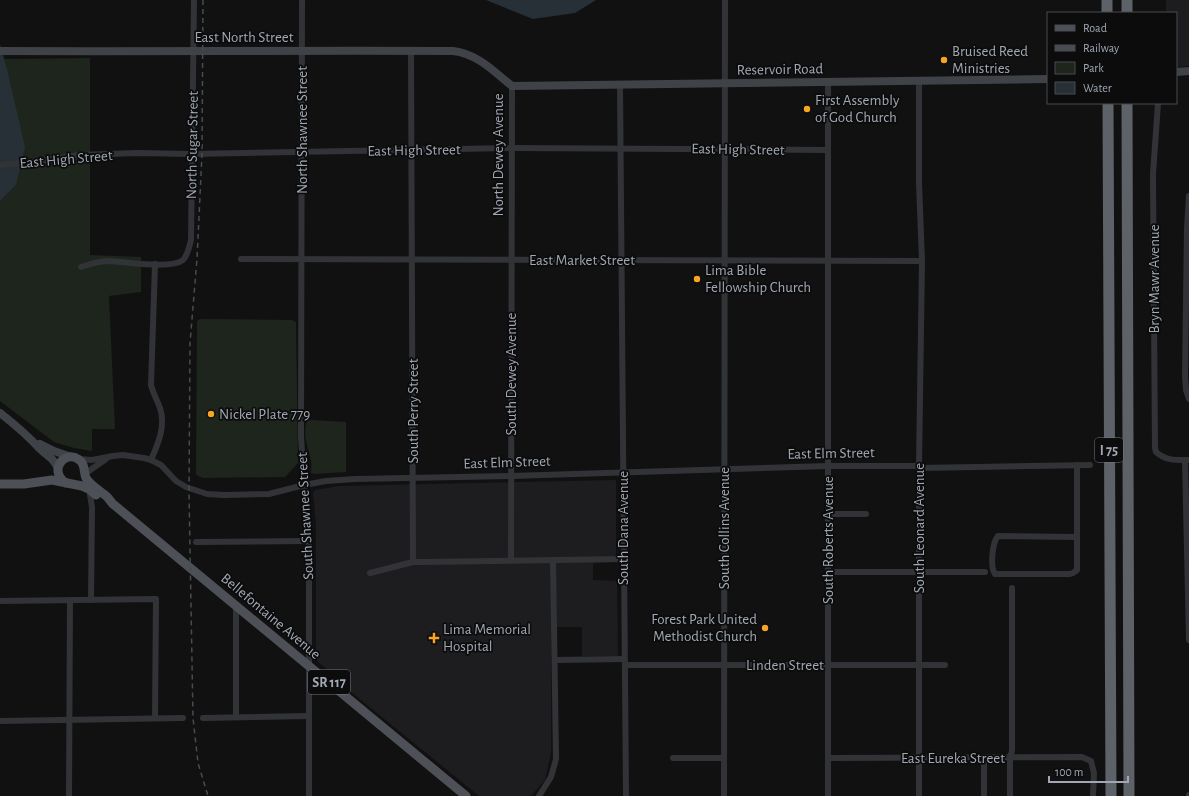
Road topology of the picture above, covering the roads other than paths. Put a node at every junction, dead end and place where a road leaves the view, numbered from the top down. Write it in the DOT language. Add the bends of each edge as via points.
graph roads {
  1 [pos="194,0"];
  2 [pos="302,0"];
  3 [pos="725,0"];
  4 [pos="1107,0"];
  5 [pos="1127,0"];
  6 [pos="1107,12"];
  7 [pos="1127,12"];
  8 [pos="0,51"];
  9 [pos="194,51"];
  10 [pos="302,51"];
  11 [pos="411,51"];
  12 [pos="485,64"];
  13 [pos="1189,71"];
  14 [pos="1177,72"];
  15 [pos="1047,79"];
  16 [pos="919,81"];
  17 [pos="828,82"];
  18 [pos="725,83"];
  19 [pos="620,84"];
  20 [pos="512,86"];
  21 [pos="1108,104"];
  22 [pos="1127,104"];
  23 [pos="1158,104"];
  24 [pos="512,148"];
  25 [pos="620,148"];
  26 [pos="412,149"];
  27 [pos="725,149"];
  28 [pos="828,150"];
  29 [pos="302,152"];
  30 [pos="192,154"];
  31 [pos="0,164"];
  32 [pos="1189,196"];
  33 [pos="1188,229"];
  34 [pos="241,259"];
  35 [pos="302,259"];
  36 [pos="412,260"];
  37 [pos="512,260"];
  38 [pos="621,260"];
  39 [pos="725,260"];
  40 [pos="828,260"];
  41 [pos="922,261"];
  42 [pos="155,264"];
  43 [pos="81,267"];
  44 [pos="1188,324"];
  45 [pos="1189,399"];
  46 [pos="0,413"];
  47 [pos="34,442"];
  48 [pos="109,457"];
  49 [pos="75,458"];
  50 [pos="151,460"];
  51 [pos="1187,460"];
  52 [pos="1077,465"];
  53 [pos="1090,465"];
  54 [pos="828,466"];
  55 [pos="57,467"];
  56 [pos="919,467"];
  57 [pos="724,469"];
  58 [pos="623,472"];
  59 [pos="85,474"];
  60 [pos="511,476"];
  61 [pos="413,478"];
  62 [pos="34,482"];
  63 [pos="68,483"];
  64 [pos="0,484"];
  65 [pos="304,485"];
  66 [pos="92,492"];
  67 [pos="113,504"];
  68 [pos="92,507"];
  69 [pos="828,514"];
  70 [pos="866,514"];
  71 [pos="1076,537"];
  72 [pos="310,540"];
  73 [pos="196,542"];
  74 [pos="1128,548"];
  75 [pos="624,559"];
  76 [pos="511,560"];
  77 [pos="553,560"];
  78 [pos="413,562"];
  79 [pos="1188,570"];
  80 [pos="828,572"];
  81 [pos="919,572"];
  82 [pos="985,572"];
  83 [pos="370,573"];
  84 [pos="1012,588"];
  85 [pos="70,600"];
  86 [pos="91,600"];
  87 [pos="0,601"];
  88 [pos="236,605"];
  89 [pos="1189,640"];
  90 [pos="555,660"];
  91 [pos="624,662"];
  92 [pos="723,665"];
  93 [pos="828,665"];
  94 [pos="919,665"];
  95 [pos="945,665"];
  96 [pos="309,666"];
  97 [pos="309,716"];
  98 [pos="236,717"];
  99 [pos="155,718"];
  100 [pos="183,718"];
  101 [pos="203,718"];
  102 [pos="69,720"];
  103 [pos="0,721"];
  104 [pos="1111,726"];
  105 [pos="1010,757"];
  106 [pos="673,758"];
  107 [pos="723,758"];
  108 [pos="828,758"];
  109 [pos="919,758"];
  110 [pos="984,758"];
  111 [pos="69,796"];
  112 [pos="309,796"];
  113 [pos="466,796"];
  114 [pos="540,796"];
  115 [pos="626,796"];
  116 [pos="724,796"];
  117 [pos="828,796"];
  118 [pos="919,796"];
  119 [pos="984,796"];
  120 [pos="1010,796"];
  121 [pos="1093,796"];
  122 [pos="1107,796"];
  123 [pos="1111,796"];
  124 [pos="1129,796"];
  125 [pos="1135,796"];
  1 -- 9 [label="street, North Sugar Street"];
  2 -- 10 [label="street, North Shawnee Street"];
  3 -- 18 [label="street, South Collins Avenue"];
  4 -- 6 [label="highway"];
  5 -- 7 [label="highway"];
  8 -- 9 [label="street, East North Street"];
  9 -- 10 [label="street, East North Street"];
  9 -- 30 [label="street, North Sugar Street"];
  10 -- 11 [label="street, East North Street"];
  10 -- 29 [label="street, North Shawnee Street"];
  11 -- 12 [label="street, East North Street" via="461,52"];
  11 -- 26 [label="street, South Perry Street"];
  12 -- 20 [label="street, North Dewey Avenue"];
  13 -- 14 [label="street"];
  15 -- 16 [label="street, Reservoir Road"];
  16 -- 17 [label="street, Reservoir Road"];
  16 -- 41 [label="street, South Leonard Avenue"];
  17 -- 18 [label="street, Reservoir Road"];
  17 -- 28 [label="street, South Roberts Avenue"];
  18 -- 19 [label="street, Reservoir Road"];
  18 -- 27 [label="street, South Collins Avenue"];
  19 -- 20 [label="street, Reservoir Road"];
  19 -- 25 [label="street, South Dana Avenue"];
  20 -- 24 [label="street, North Dewey Avenue"];
  21 -- 104 [label="highway, I 75"];
  22 -- 74 [label="highway, I 75"];
  23 -- 51 [label="street, Bryn Mawr Avenue" via="1153,174 1154,441 1156,452 1162,458"];
  24 -- 25 [label="street, East High Street"];
  24 -- 26 [label="street, East High Street"];
  24 -- 37 [label="street, North Dewey Avenue"];
  25 -- 27 [label="street, East High Street"];
  25 -- 38 [label="street, South Dana Avenue"];
  26 -- 29 [label="street, East High Street"];
  26 -- 36 [label="street, South Perry Street"];
  27 -- 28 [label="street, East High Street"];
  27 -- 39 [label="street, South Collins Avenue"];
  28 -- 40 [label="street, South Roberts Avenue"];
  29 -- 30 [label="street, East High Street"];
  29 -- 35 [label="street, North Shawnee Street"];
  30 -- 31 [label="street, East High Street" via="79,155 27,163"];
  30 -- 42 [label="street, North Sugar Street" via="191,240 188,250 181,261 168,265"];
  32 -- 33 [label="street"];
  33 -- 44 [label="street"];
  34 -- 35 [label="street, East Market Street"];
  35 -- 36 [label="street, East Market Street"];
  35 -- 65 [label="street, South Shawnee Street" via="301,436"];
  36 -- 37 [label="street, East Market Street"];
  36 -- 61 [label="street, South Perry Street"];
  37 -- 38 [label="street, East Market Street"];
  37 -- 60 [label="street, South Dewey Avenue"];
  38 -- 39 [label="street, East Market Street"];
  38 -- 58 [label="street, South Dana Avenue"];
  39 -- 40 [label="street, East Market Street"];
  39 -- 57 [label="street, South Collins Avenue"];
  40 -- 41 [label="street, East Market Street"];
  40 -- 54 [label="street, South Roberts Avenue"];
  41 -- 56 [label="street, South Leonard Avenue"];
  42 -- 43 [label="street" via="106,261"];
  42 -- 50 [label="street" via="151,385 161,410 162,430"];
  44 -- 45 [label="street" via="1184,376"];
  46 -- 47 [label="street"];
  47 -- 49 [label="street"];
  47 -- 55 [label="street" via="53,459"];
  48 -- 49 [label="street, East Elm Street" via="92,460"];
  48 -- 50 [label="street, East Elm Street" via="130,455"];
  48 -- 59 [label="street, East Elm Street"];
  49 -- 55 [label="main road, SR 117" via="62,461"];
  49 -- 59 [label="main road, SR 117" via="84,464"];
  50 -- 65 [label="street, East Elm Street" via="176,481 207,494 262,494"];
  51 -- 79 [label="street"];
  52 -- 53 [label="street, East Elm Street"];
  52 -- 56 [label="street, East Elm Street"];
  52 -- 71 [label="street"];
  54 -- 56 [label="street, East Elm Street"];
  54 -- 57 [label="street, East Elm Street"];
  54 -- 69 [label="street, South Roberts Avenue"];
  55 -- 62 [label="main road, SR 117"];
  55 -- 63 [label="main road" via="59,476"];
  56 -- 81 [label="street, South Leonard Avenue"];
  57 -- 58 [label="street, East Elm Street"];
  57 -- 92 [label="street, South Collins Avenue"];
  58 -- 60 [label="street, East Elm Street"];
  58 -- 75 [label="street, South Dana Avenue"];
  59 -- 63 [label="main road" via="78,482"];
  59 -- 67 [label="main road, Bellefontaine Avenue / SR 117" via="90,483"];
  60 -- 61 [label="street, East Elm Street"];
  60 -- 76 [label="street, South Dewey Avenue"];
  61 -- 65 [label="street, East Elm Street" via="341,480"];
  61 -- 78 [label="street, South Perry Street"];
  62 -- 63 [label="main road, SR 117" via="52,480"];
  62 -- 64 [label="main road, SR 117"];
  63 -- 66 [label="main road, Bellefontaine Avenue / SR 117"];
  65 -- 72 [label="street, South Shawnee Street"];
  66 -- 67 [label="main road, Bellefontaine Avenue / SR 117"];
  66 -- 68 [label="street"];
  66 -- 68 [label="street"];
  67 -- 88 [label="main road, Bellefontaine Avenue / SR 117"];
  68 -- 86 [label="street"];
  69 -- 70 [label="street"];
  69 -- 80 [label="street, South Roberts Avenue"];
  71 -- 71 [label="street" via="1074,574 995,574 992,571 993,545 998,536"];
  72 -- 73 [label="street"];
  72 -- 96 [label="street, South Shawnee Street"];
  74 -- 124 [label="highway, I 75"];
  74 -- 125 [label="highway"];
  75 -- 77 [label="street"];
  75 -- 91 [label="street, South Dana Avenue"];
  76 -- 77 [label="street"];
  76 -- 78 [label="street"];
  77 -- 90 [label="street"];
  78 -- 83 [label="street"];
  79 -- 89 [label="street"];
  80 -- 81 [label="street"];
  80 -- 93 [label="street, South Roberts Avenue"];
  81 -- 82 [label="street"];
  81 -- 94 [label="street, South Leonard Avenue"];
  84 -- 105 [label="street"];
  85 -- 86 [label="street"];
  85 -- 87 [label="street"];
  85 -- 102 [label="street"];
  86 -- 99 [label="street" via="156,599"];
  88 -- 96 [label="main road, Bellefontaine Avenue / SR 117"];
  88 -- 98 [label="street"];
  90 -- 91 [label="street, Linden Street"];
  90 -- 114 [label="street" via="556,759 551,777"];
  91 -- 92 [label="street, Linden Street"];
  91 -- 115 [label="street, South Dana Avenue"];
  92 -- 93 [label="street, Linden Street"];
  92 -- 107 [label="street, South Collins Avenue"];
  93 -- 94 [label="street, Linden Street"];
  93 -- 108 [label="street, South Roberts Avenue"];
  94 -- 95 [label="street, Linden Street"];
  94 -- 109 [label="street, South Leonard Avenue"];
  96 -- 97 [label="street, South Shawnee Street"];
  96 -- 113 [label="main road, Bellefontaine Avenue / SR 117"];
  97 -- 98 [label="street"];
  97 -- 112 [label="street, South Shawnee Street"];
  98 -- 101 [label="street"];
  99 -- 100 [label="street"];
  99 -- 102 [label="street"];
  102 -- 103 [label="street"];
  102 -- 111 [label="street"];
  104 -- 122 [label="highway" via="1107,751"];
  104 -- 123 [label="highway, I 75"];
  105 -- 110 [label="street, East Eureka Street"];
  105 -- 120 [label="street"];
  105 -- 121 [label="street, East Eureka Street" via="1088,759 1094,773"];
  106 -- 107 [label="street"];
  107 -- 116 [label="street, South Collins Avenue"];
  108 -- 109 [label="street, East Eureka Street"];
  108 -- 117 [label="street, South Roberts Avenue"];
  109 -- 110 [label="street, East Eureka Street"];
  109 -- 118 [label="street, South Leonard Avenue"];
  110 -- 119 [label="street"];
}
